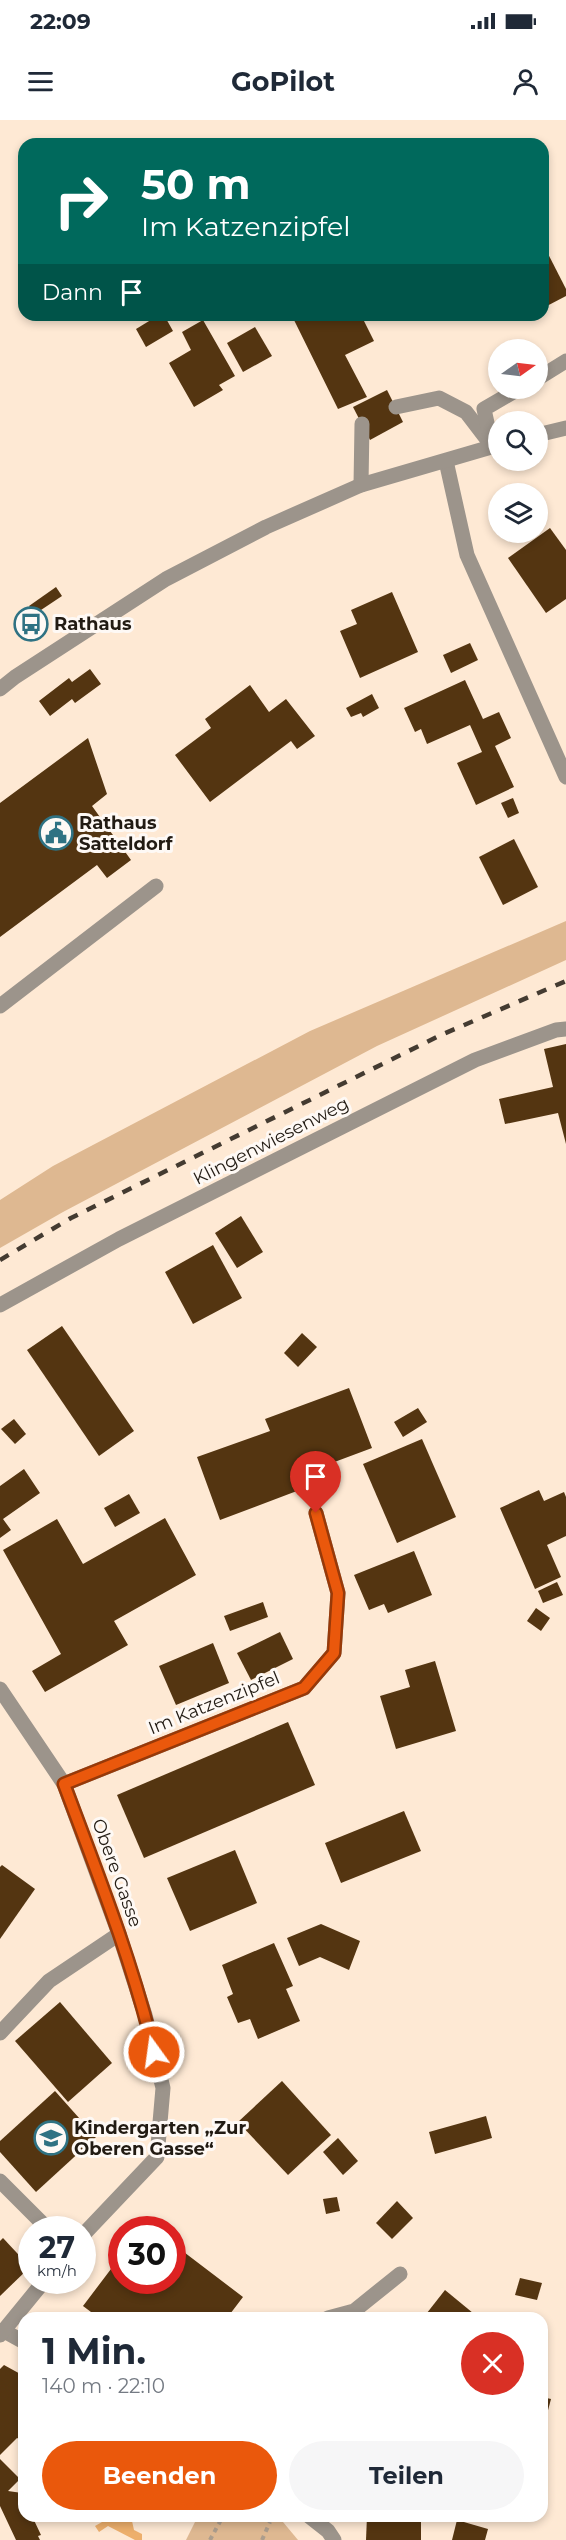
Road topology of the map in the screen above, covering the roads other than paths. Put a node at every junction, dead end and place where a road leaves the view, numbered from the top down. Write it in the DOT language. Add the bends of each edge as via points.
graph roads {
  1 [pos="566,361"];
  2 [pos="548,372"];
  3 [pos="501,399"];
  4 [pos="396,407"];
  5 [pos="488,422"];
  6 [pos="362,424"];
  7 [pos="566,428"];
  8 [pos="548,432"];
  9 [pos="488,437"];
  10 [pos="488,447"];
  11 [pos="446,461"];
  12 [pos="361,485"];
  13 [pos="0,689"];
  14 [pos="566,777"];
  15 [pos="156,886"];
  16 [pos="0,1006"];
  17 [pos="566,1029"];
  18 [pos="0,1305"];
  19 [pos="316,1513"];
  20 [pos="0,1689"];
  21 [pos="64,1784"];
  22 [pos="119,1934"];
  23 [pos="0,2033"];
  24 [pos="0,2181"];
  25 [pos="35,2216"];
  26 [pos="96,2221"];
  27 [pos="400,2274"];
  28 [pos="34,2294"];
  29 [pos="19,2312"];
  30 [pos="350,2312"];
  31 [pos="18,2313"];
  32 [pos="2,2333"];
  33 [pos="18,2340"];
  34 [pos="317,2522"];
  35 [pos="334,2540"];
  1 -- 2 [label="street"];
  3 -- 5 [label="street" via="484,409"];
  4 -- 9 [label="street" via="439,398 466,412"];
  6 -- 12 [label="street"];
  7 -- 8 [label="street"];
  10 -- 11 [label="street"];
  11 -- 12 [label="street"];
  11 -- 14 [label="street" via="467,555"];
  12 -- 13 [label="street" via="266,527 166,579"];
  15 -- 16 [label="street"];
  17 -- 18 [label="street, Klingenwiesenweg" via="475,1060 119,1239"];
  19 -- 21 [label="street, Im Katzenzipfel" via="338,1593 334,1653 304,1688"];
  20 -- 21 [label="street, Obere Gasse"];
  21 -- 22 [label="street, Obere Gasse"];
  22 -- 23 [label="street" via="50,1981"];
  22 -- 26 [label="street, Obere Gasse" via="163,2088 157,2157"];
  24 -- 25 [label="street"];
  27 -- 30 [label="street"];
  28 -- 29 [label="street"];
  31 -- 32 [label="street"];
  32 -- 33 [label="street"];
  34 -- 35 [label="street"];
}
